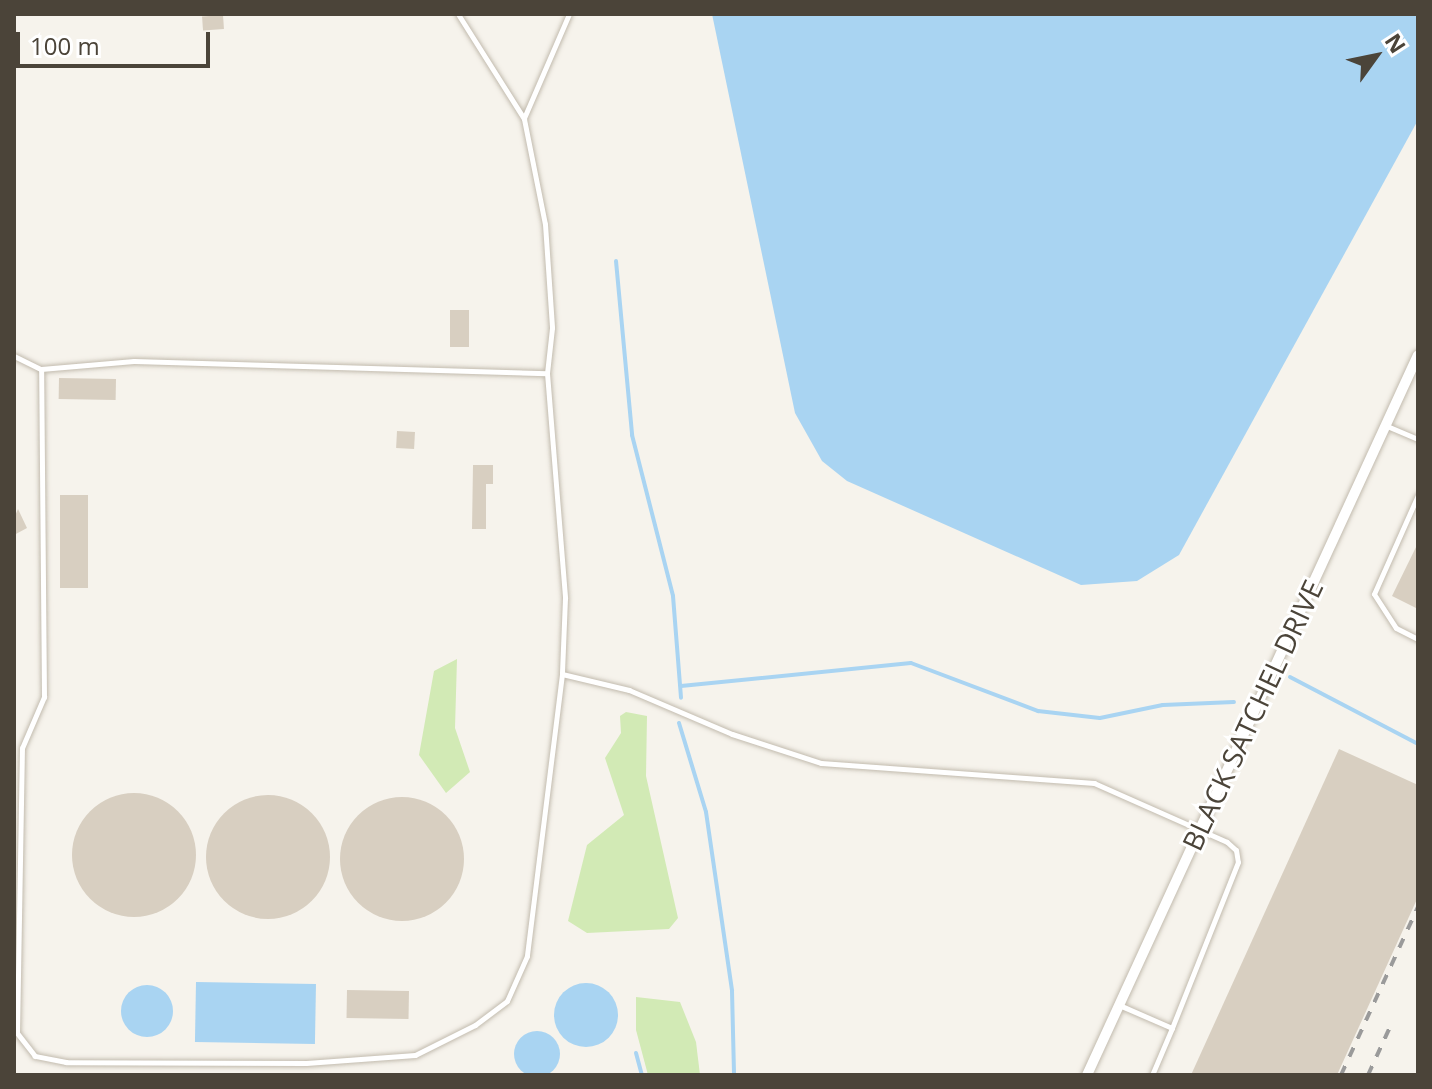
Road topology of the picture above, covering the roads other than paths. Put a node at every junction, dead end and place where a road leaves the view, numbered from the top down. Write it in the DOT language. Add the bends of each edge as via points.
graph roads {
  1 [pos="458,14"];
  2 [pos="569,14"];
  3 [pos="524,119"];
  4 [pos="1418,355"];
  5 [pos="14,356"];
  6 [pos="41,369"];
  7 [pos="547,373"];
  8 [pos="1386,425"];
  9 [pos="1418,439"];
  10 [pos="1418,495"];
  11 [pos="1418,639"];
  12 [pos="562,674"];
  13 [pos="1201,827"];
  14 [pos="1119,1005"];
  15 [pos="1172,1028"];
  16 [pos="1087,1075"];
  17 [pos="1152,1075"];
  1 -- 3 [label="lane"];
  2 -- 3 [label="lane"];
  3 -- 7 [label="lane" via="545,224 552,328"];
  4 -- 8 [label="street, BLACK SATCHEL DRIVE"];
  5 -- 6 [label="lane"];
  6 -- 7 [label="lane" via="134,361"];
  6 -- 12 [label="lane" via="44,697 22,748 17,818 17,1033 35,1056 66,1062 306,1063 415,1055 475,1025 507,1001 527,956"];
  7 -- 12 [label="lane" via="565,598"];
  8 -- 9 [label="lane"];
  8 -- 13 [label="street, BLACK SATCHEL DRIVE"];
  10 -- 11 [label="lane" via="1374,594 1396,628"];
  12 -- 13 [label="lane" via="629,690 732,734 821,763 1094,783"];
  13 -- 14 [label="street, BLACK SATCHEL DRIVE"];
  13 -- 15 [label="lane" via="1236,850 1238,862"];
  14 -- 15 [label="lane"];
  14 -- 16 [label="street, BLACK SATCHEL DRIVE"];
  15 -- 17 [label="lane"];
}
